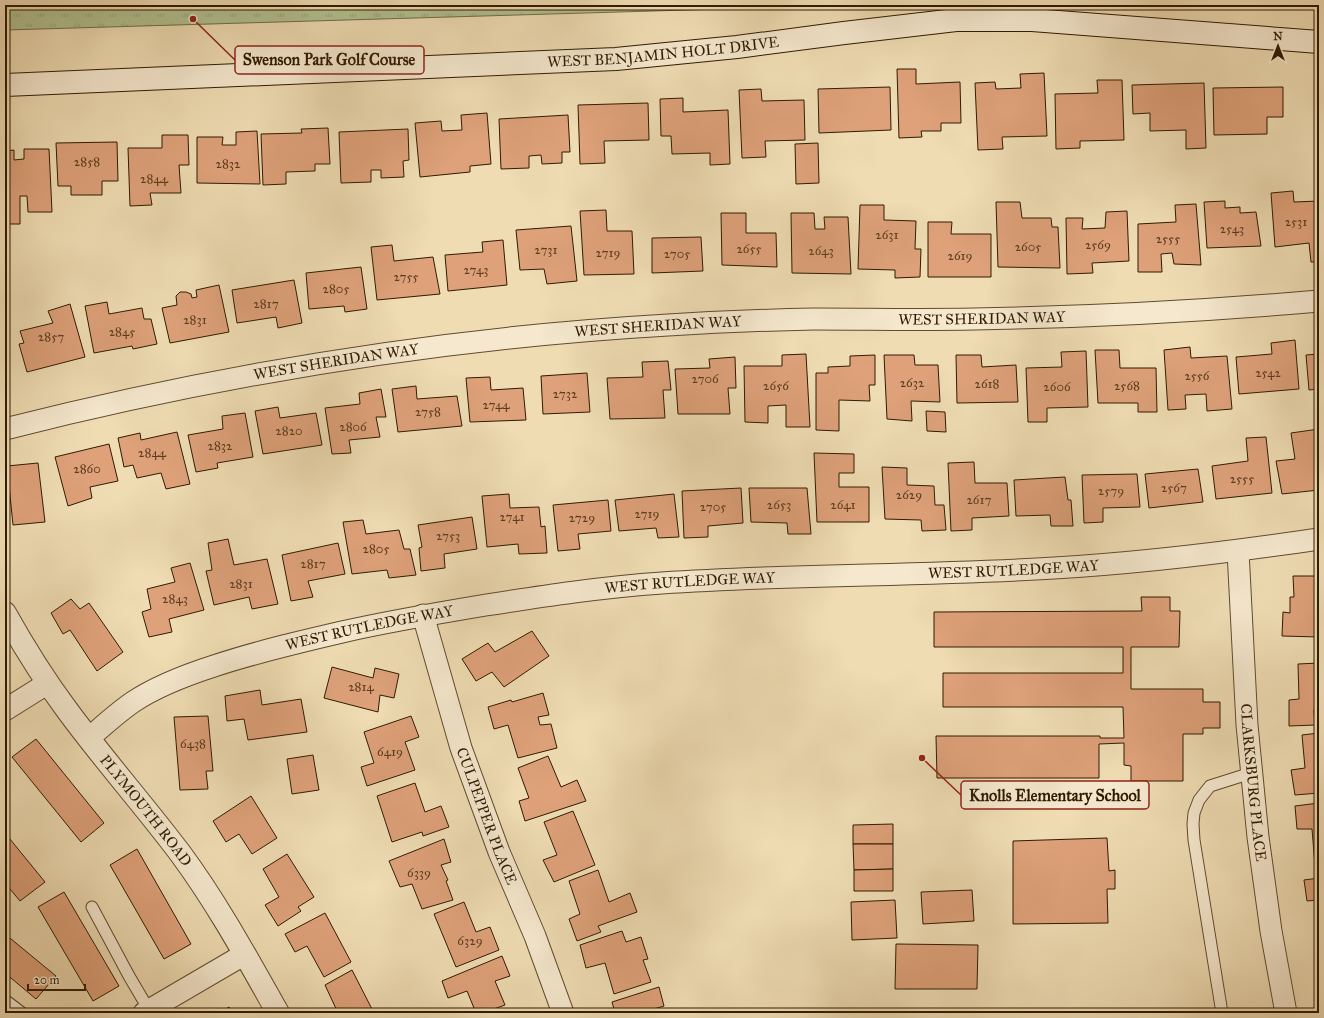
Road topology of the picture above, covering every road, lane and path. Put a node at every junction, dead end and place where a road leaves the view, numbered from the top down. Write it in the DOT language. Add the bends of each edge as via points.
graph roads {
  1 [pos="1319,42"];
  2 [pos="5,85"];
  3 [pos="1319,301"];
  4 [pos="5,429"];
  5 [pos="1319,539"];
  6 [pos="1238,551"];
  7 [pos="5,614"];
  8 [pos="423,615"];
  9 [pos="48,683"];
  10 [pos="5,710"];
  11 [pos="89,738"];
  12 [pos="1251,773"];
  13 [pos="92,906"];
  14 [pos="245,954"];
  15 [pos="5,1000"];
  16 [pos="157,1009"];
  17 [pos="22,1013"];
  18 [pos="278,1013"];
  19 [pos="563,1013"];
  20 [pos="1222,1013"];
  21 [pos="1286,1013"];
  1 -- 2 [label="main road, WEST BENJAMIN HOLT DRIVE" via="1032,20 956,20 616,59"];
  3 -- 4 [label="street, WEST SHERIDAN WAY" via="1111,316 810,319 556,333 399,351 281,370 175,390"];
  5 -- 6 [label="street, WEST RUTLEDGE WAY"];
  6 -- 8 [label="street, WEST RUTLEDGE WAY" via="1056,568 658,583 548,595"];
  6 -- 12 [label="street, CLARKSBURG PLACE" via="1246,725"];
  7 -- 9 [label="main road, PLYMOUTH ROAD"];
  8 -- 11 [label="street, WEST RUTLEDGE WAY" via="284,646 193,673 168,683 134,702"];
  8 -- 19 [label="street, CULPEPPER PLACE" via="461,748"];
  9 -- 10 [label="street"];
  9 -- 11 [label="main road, PLYMOUTH ROAD"];
  11 -- 14 [label="main road, PLYMOUTH ROAD" via="180,853 214,901"];
  12 -- 20 [label="lane" via="1210,786 1199,800 1194,819 1194,840"];
  12 -- 21 [label="street, CLARKSBURG PLACE" via="1271,931"];
  13 -- 16 [label="lane" via="129,976"];
  14 -- 16 [label="street"];
  14 -- 18 [label="main road, PLYMOUTH ROAD"];
  15 -- 17 [label="lane"];
}
